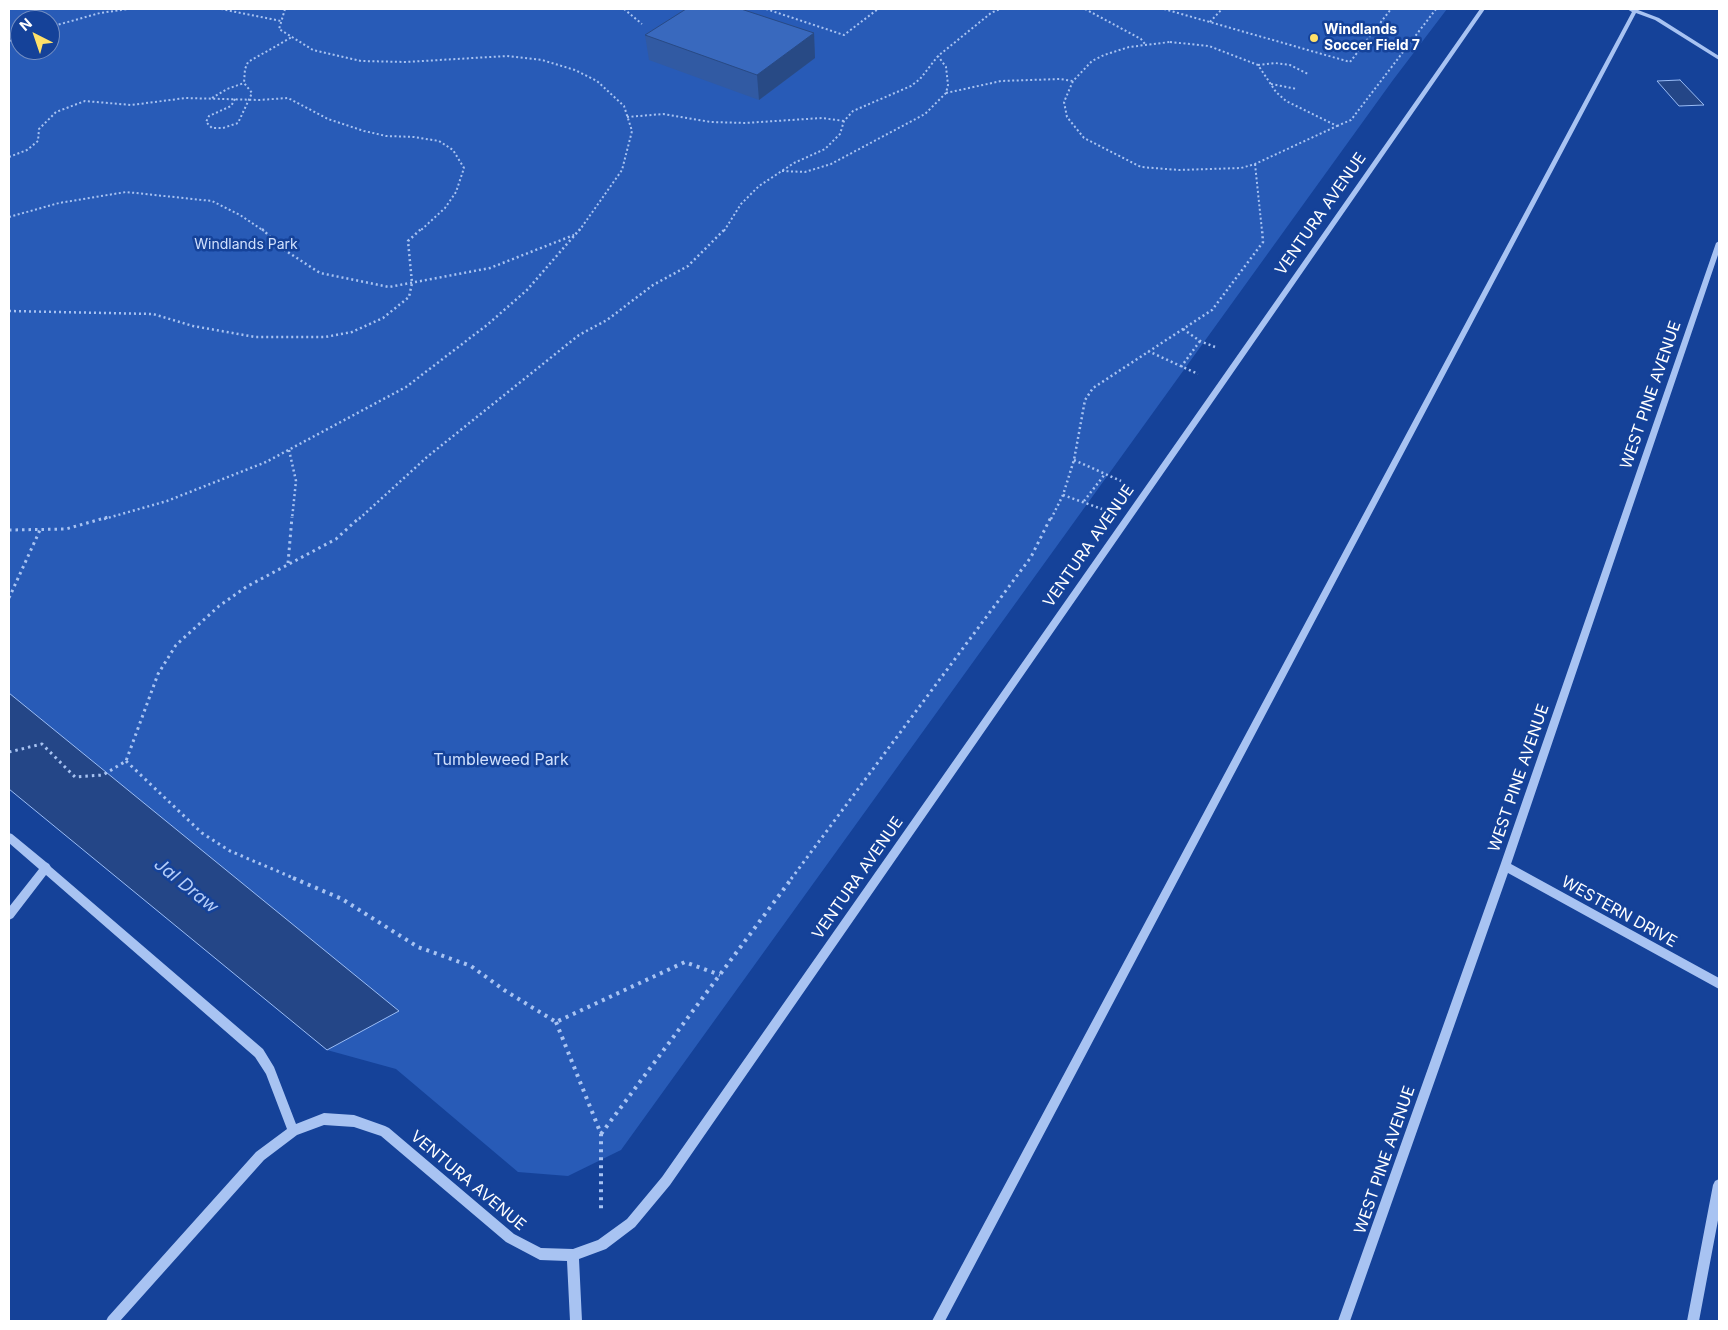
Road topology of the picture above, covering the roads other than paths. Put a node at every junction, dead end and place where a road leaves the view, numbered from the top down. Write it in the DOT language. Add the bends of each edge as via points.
graph roads {
  1 [pos="1482,9"];
  2 [pos="1633,10"];
  3 [pos="1719,58"];
  4 [pos="1719,243"];
  5 [pos="9,837"];
  6 [pos="1505,866"];
  7 [pos="46,867"];
  8 [pos="9,915"];
  9 [pos="1719,984"];
  10 [pos="293,1131"];
  11 [pos="1719,1185"];
  12 [pos="573,1255"];
  13 [pos="112,1321"];
  14 [pos="576,1321"];
  15 [pos="938,1321"];
  16 [pos="1344,1321"];
  17 [pos="1693,1321"];
  1 -- 12 [label="street, VENTURA AVENUE" via="666,1181 631,1223 602,1245"];
  2 -- 3 [label="street" via="1657,19"];
  2 -- 15 [label="street"];
  4 -- 6 [label="street, WEST PINE AVENUE"];
  5 -- 7 [label="street"];
  6 -- 9 [label="street, WESTERN DRIVE"];
  6 -- 16 [label="street, WEST PINE AVENUE"];
  7 -- 8 [label="lane"];
  7 -- 10 [label="street" via="259,1053 270,1071"];
  10 -- 12 [label="street, VENTURA AVENUE" via="324,1119 354,1121 385,1132 510,1238 540,1254"];
  10 -- 13 [label="street, VENTURA AVENUE" via="260,1156"];
  11 -- 17 [label="street"];
  12 -- 14 [label="street"];
}
